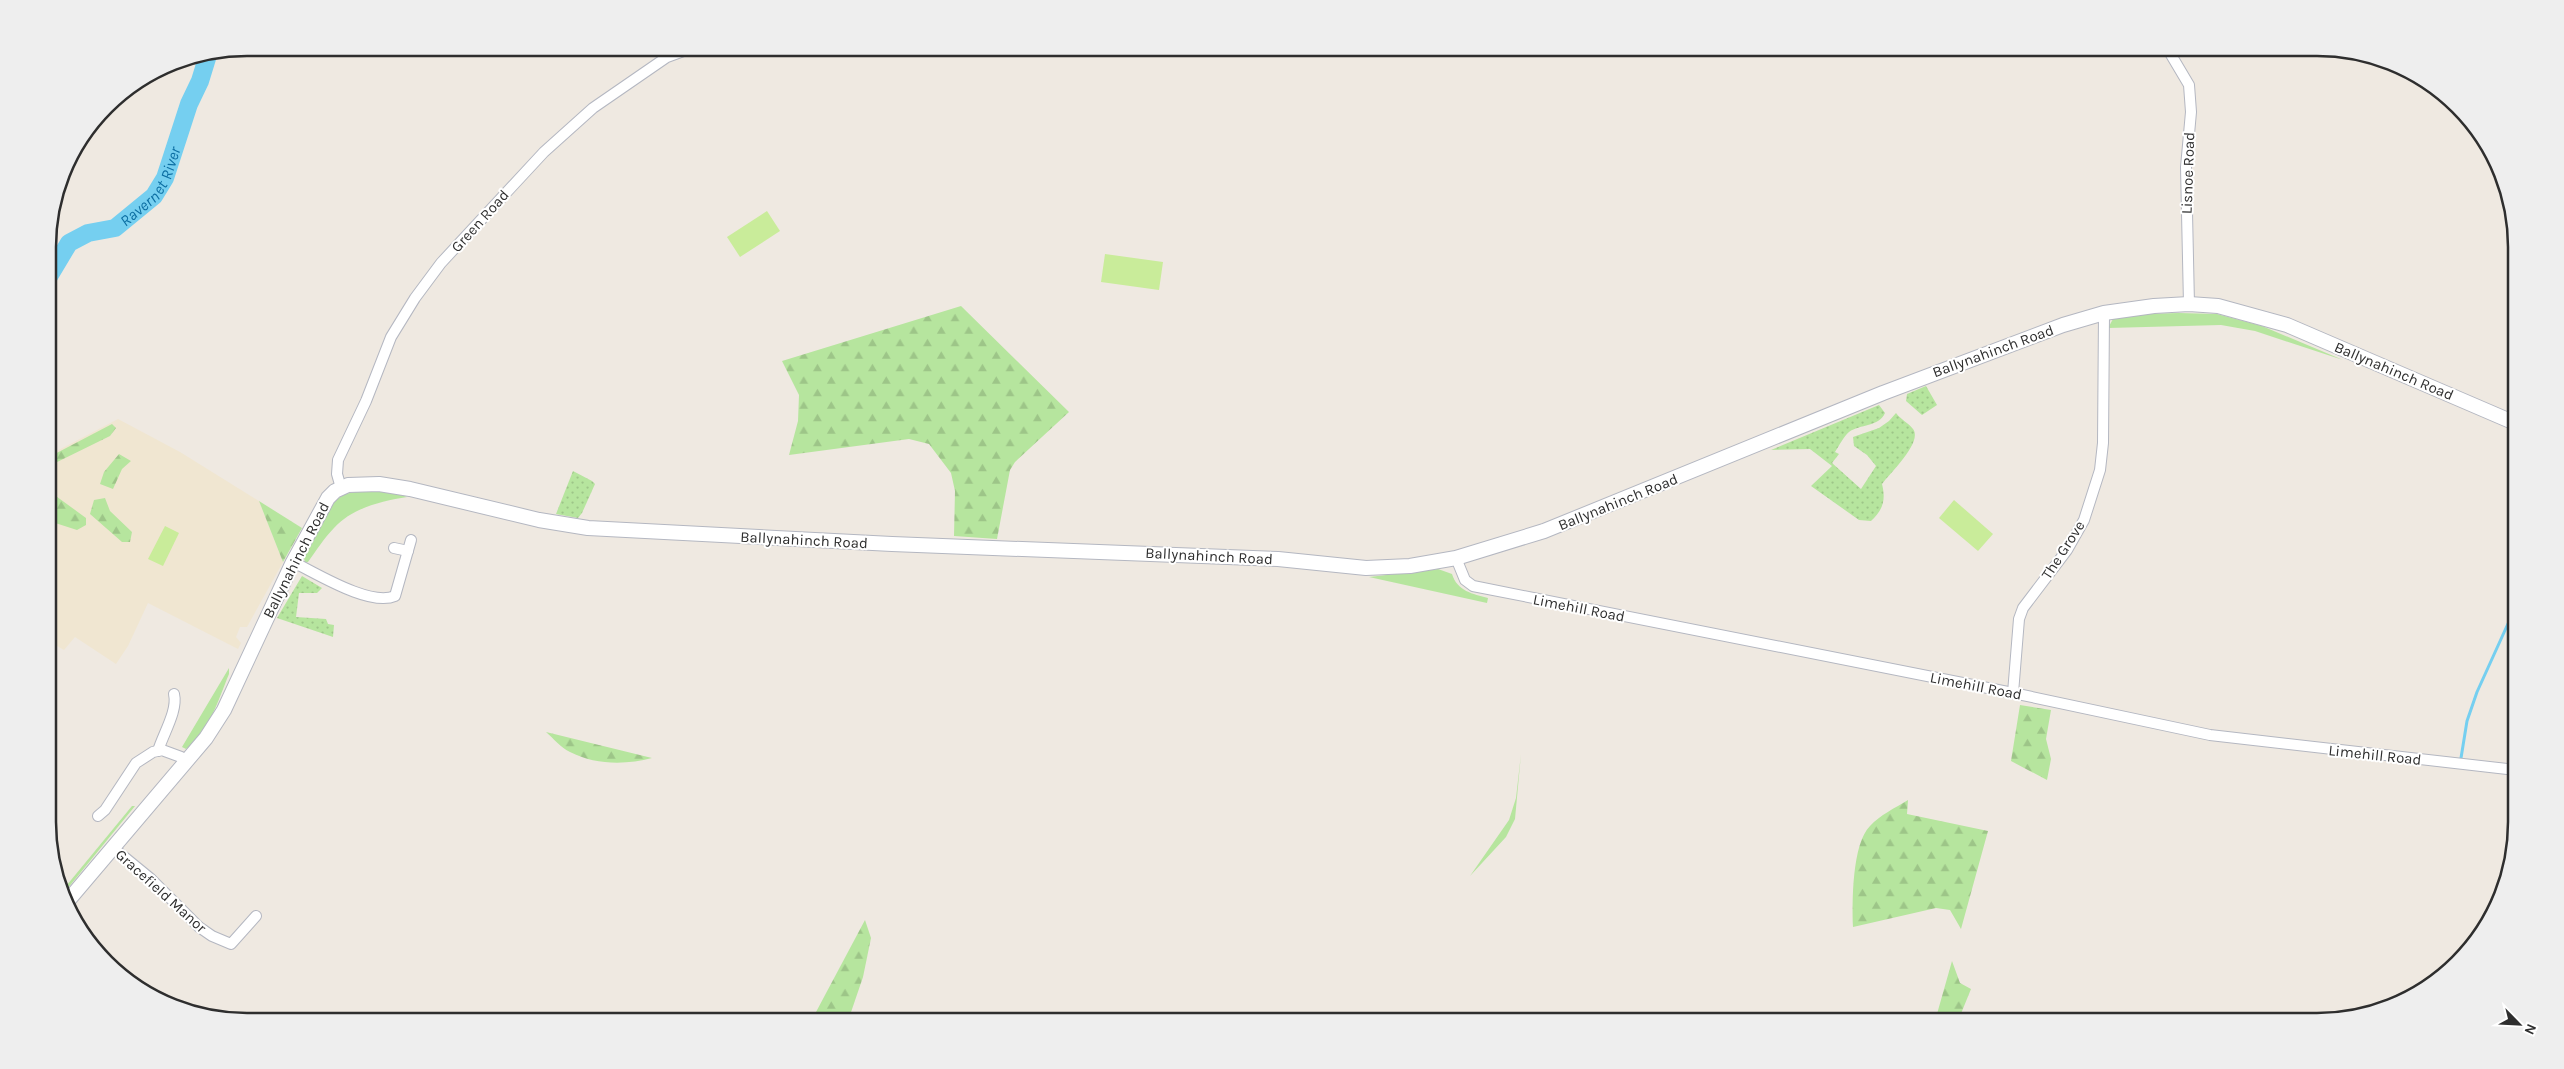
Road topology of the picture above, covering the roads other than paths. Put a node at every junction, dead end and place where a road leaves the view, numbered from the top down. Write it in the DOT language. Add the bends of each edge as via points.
graph roads {
  1 [pos="670,56"];
  2 [pos="2172,56"];
  3 [pos="2189,304"];
  4 [pos="2104,313"];
  5 [pos="2508,420"];
  6 [pos="341,488"];
  7 [pos="411,540"];
  8 [pos="394,548"];
  9 [pos="408,551"];
  10 [pos="1456,558"];
  11 [pos="293,562"];
  12 [pos="2013,693"];
  13 [pos="174,694"];
  14 [pos="158,751"];
  15 [pos="186,762"];
  16 [pos="2508,769"];
  17 [pos="98,816"];
  18 [pos="112,847"];
  19 [pos="72,896"];
  20 [pos="256,916"];
  1 -- 6 [label="street, Green Road" via="593,108 544,152 441,263 392,337 338,460"];
  2 -- 3 [label="street, Lisnoe Road" via="2189,85 2186,168"];
  3 -- 4 [label="street, Ballynahinch Road"];
  3 -- 5 [label="street, Ballynahinch Road" via="2218,306 2287,325"];
  4 -- 10 [label="street, Ballynahinch Road" via="1956,364 1544,531"];
  4 -- 12 [label="street, The Grove" via="2100,470 2084,520 2067,550 2023,608"];
  6 -- 10 [label="street, Ballynahinch Road" via="361,483 379,484 539,520 598,529 884,544 1268,558 1366,568 1410,566"];
  6 -- 11 [label="street, Ballynahinch Road" via="328,498"];
  7 -- 9 [label="street"];
  8 -- 9 [label="street"];
  9 -- 11 [label="street" via="395,596 387,600 348,589"];
  10 -- 12 [label="street, Limehill Road" via="1464,580 1473,586"];
  11 -- 15 [label="street, Ballynahinch Road" via="224,710"];
  12 -- 16 [label="street, Limehill Road" via="2210,735"];
  13 -- 14 [label="street" via="176,701"];
  14 -- 15 [label="street" via="172,753"];
  14 -- 17 [label="street" via="136,763"];
  15 -- 18 [label="street, Ballynahinch Road"];
  18 -- 19 [label="street, Ballynahinch Road"];
  18 -- 20 [label="street, Gracefield Manor" via="151,879 198,927 212,936 231,944"];
}
